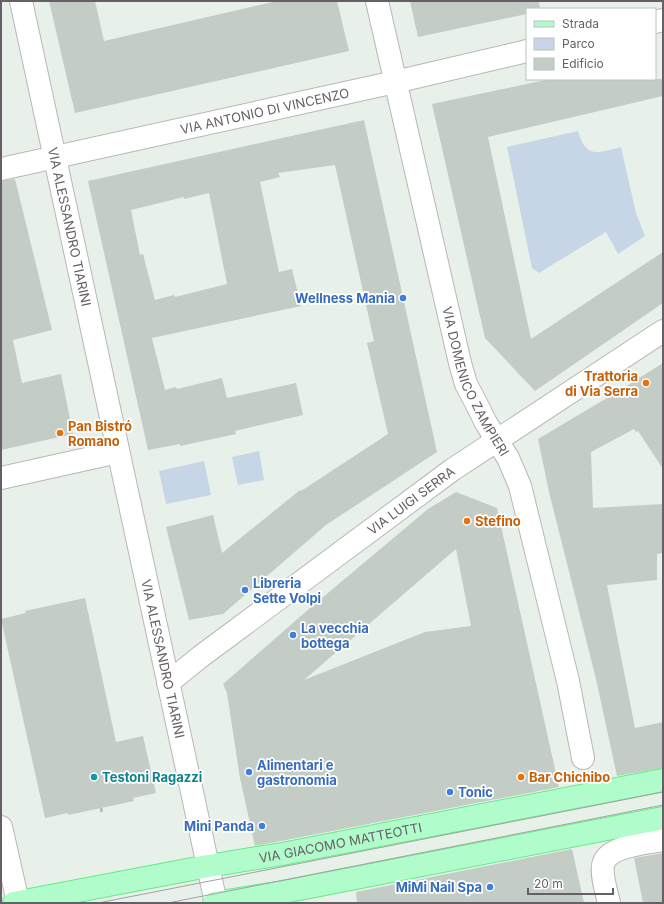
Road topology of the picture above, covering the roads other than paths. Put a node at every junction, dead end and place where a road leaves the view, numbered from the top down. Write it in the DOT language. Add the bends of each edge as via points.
graph roads {
  1 [pos="21,1"];
  2 [pos="377,1"];
  3 [pos="526,51"];
  4 [pos="395,82"];
  5 [pos="54,157"];
  6 [pos="1,169"];
  7 [pos="663,331"];
  8 [pos="497,440"];
  9 [pos="118,452"];
  10 [pos="1,478"];
  11 [pos="168,683"];
  12 [pos="583,758"];
  13 [pos="663,780"];
  14 [pos="663,818"];
  15 [pos="1,827"];
  16 [pos="663,840"];
  17 [pos="208,866"];
  18 [pos="16,903"];
  19 [pos="215,903"];
  20 [pos="609,903"];
  1 -- 5 [label="street, VIA ALESSANDRO TIARINI"];
  2 -- 4 [label="street, VIA DOMENICO ZAMPIERI"];
  3 -- 4 [label="street, VIA ANTONIO DI VINCENZO"];
  4 -- 5 [label="street, VIA ANTONIO DI VINCENZO"];
  4 -- 8 [label="street, VIA DOMENICO ZAMPIERI" via="460,363 474,401"];
  5 -- 6 [label="street, VIA ANTONIO DI VINCENZO"];
  5 -- 9 [label="street, VIA ALESSANDRO TIARINI"];
  7 -- 8 [label="street, VIA LUIGI SERRA"];
  8 -- 11 [label="street, VIA LUIGI SERRA" via="452,470"];
  8 -- 12 [label="street, VIA DOMENICO ZAMPIERI" via="520,486 568,681"];
  9 -- 10 [label="street"];
  9 -- 11 [label="street, VIA ALESSANDRO TIARINI"];
  11 -- 17 [label="street, VIA ALESSANDRO TIARINI"];
  13 -- 17 [label="main road, VIA GIACOMO MATTEOTTI"];
  14 -- 19 [label="main road" via="284,892"];
  15 -- 18 [label="street, VIA GIACOMO MATTEOTTI"];
  16 -- 20 [label="street" via="618,849 606,858 603,866"];
  17 -- 18 [label="main road, VIA GIACOMO MATTEOTTI"];
  17 -- 19 [label="street, VIA ALESSANDRO TIARINI"];
}
